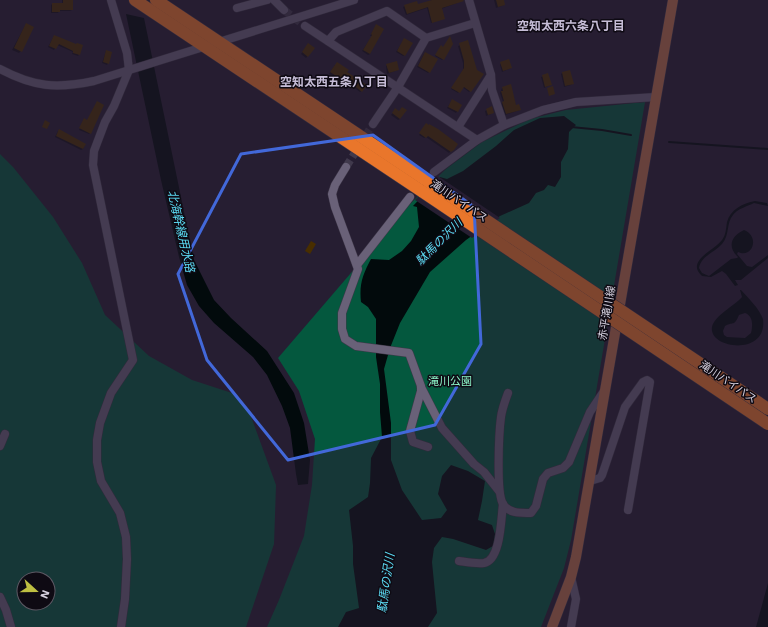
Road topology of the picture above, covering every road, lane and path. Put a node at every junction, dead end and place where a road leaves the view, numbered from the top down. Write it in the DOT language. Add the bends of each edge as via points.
graph roads {
  1 [pos="111,0"];
  2 [pos="136,0"];
  3 [pos="267,0"];
  4 [pos="274,0"];
  5 [pos="352,0"];
  6 [pos="468,0"];
  7 [pos="673,0"];
  8 [pos="152,3"];
  9 [pos="237,8"];
  10 [pos="284,10"];
  11 [pos="475,23"];
  12 [pos="305,26"];
  13 [pos="426,38"];
  14 [pos="328,41"];
  15 [pos="218,42"];
  16 [pos="205,46"];
  17 [pos="0,69"];
  18 [pos="132,69"];
  19 [pos="491,75"];
  20 [pos="398,87"];
  21 [pos="656,97"];
  22 [pos="373,124"];
  23 [pos="504,125"];
  24 [pos="458,127"];
  25 [pos="476,140"];
  26 [pos="346,167"];
  27 [pos="429,182"];
  28 [pos="410,197"];
  29 [pos="357,265"];
  30 [pos="421,386"];
  31 [pos="606,389"];
  32 [pos="508,393"];
  33 [pos="768,409"];
  34 [pos="768,424"];
  35 [pos="5,434"];
  36 [pos="0,446"];
  37 [pos="428,447"];
  38 [pos="590,481"];
  39 [pos="499,491"];
  40 [pos="503,504"];
  41 [pos="628,510"];
  42 [pos="459,561"];
  43 [pos="571,577"];
  44 [pos="0,597"];
  45 [pos="11,627"];
  46 [pos="121,627"];
  47 [pos="552,627"];
  48 [pos="571,627"];
  1 -- 18 [label="street"];
  2 -- 8 [label="highway, 滝川バイパス"];
  3 -- 9 [label="street"];
  4 -- 10 [label="street"];
  5 -- 15 [label="street"];
  6 -- 11 [label="street"];
  7 -- 21 [label="main road, 赤平滝川線"];
  8 -- 15 [label="highway, 滝川バイパス"];
  8 -- 16 [label="highway, 滝川バイパス"];
  11 -- 13 [label="street"];
  11 -- 19 [label="street"];
  12 -- 14 [label="street"];
  13 -- 14 [label="street" via="387,11 336,32"];
  13 -- 20 [label="street"];
  14 -- 20 [label="street"];
  15 -- 16 [label="street"];
  15 -- 27 [label="highway, 滝川バイパス"];
  16 -- 18 [label="street"];
  16 -- 27 [label="highway, 滝川バイパス"];
  17 -- 18 [label="street" via="16,78 39,85 54,86 94,81"];
  18 -- 46 [label="street" via="105,122 94,151 92,166 134,360 111,393 97,440 97,462 101,481 120,514 126,537 125,599"];
  19 -- 23 [label="street" via="492,90"];
  19 -- 24 [label="street"];
  20 -- 22 [label="street"];
  20 -- 24 [label="street"];
  21 -- 23 [label="street" via="576,102 543,110"];
  21 -- 31 [label="main road, 赤平滝川線"];
  23 -- 25 [label="street"];
  24 -- 25 [label="street"];
  25 -- 27 [label="street"];
  26 -- 29 [label="street" via="332,194"];
  27 -- 33 [label="highway, 滝川バイパス, bridge"];
  27 -- 34 [label="highway, 滝川バイパス, bridge"];
  28 -- 29 [label="street"];
  29 -- 30 [label="street" via="357,275 342,312 345,339 356,346 409,353"];
  30 -- 37 [label="street" via="410,431 414,442"];
  30 -- 39 [label="street" via="442,428"];
  31 -- 38 [label="main road, 赤平滝川線"];
  31 -- 40 [label="street" via="590,412 569,462 563,468 548,473 543,479 536,506 531,513 517,513"];
  32 -- 39 [label="street" via="501,416"];
  35 -- 36 [label="street"];
  38 -- 41 [label="street" via="600,478 625,407 642,382 647,380 650,382"];
  38 -- 43 [label="main road, 赤平滝川線"];
  39 -- 40 [label="street"];
  40 -- 42 [label="street" via="499,540 490,560 484,563"];
  43 -- 47 [label="main road, 赤平滝川線"];
  43 -- 48 [label="street" via="576,599"];
  44 -- 45 [label="street"];
}
